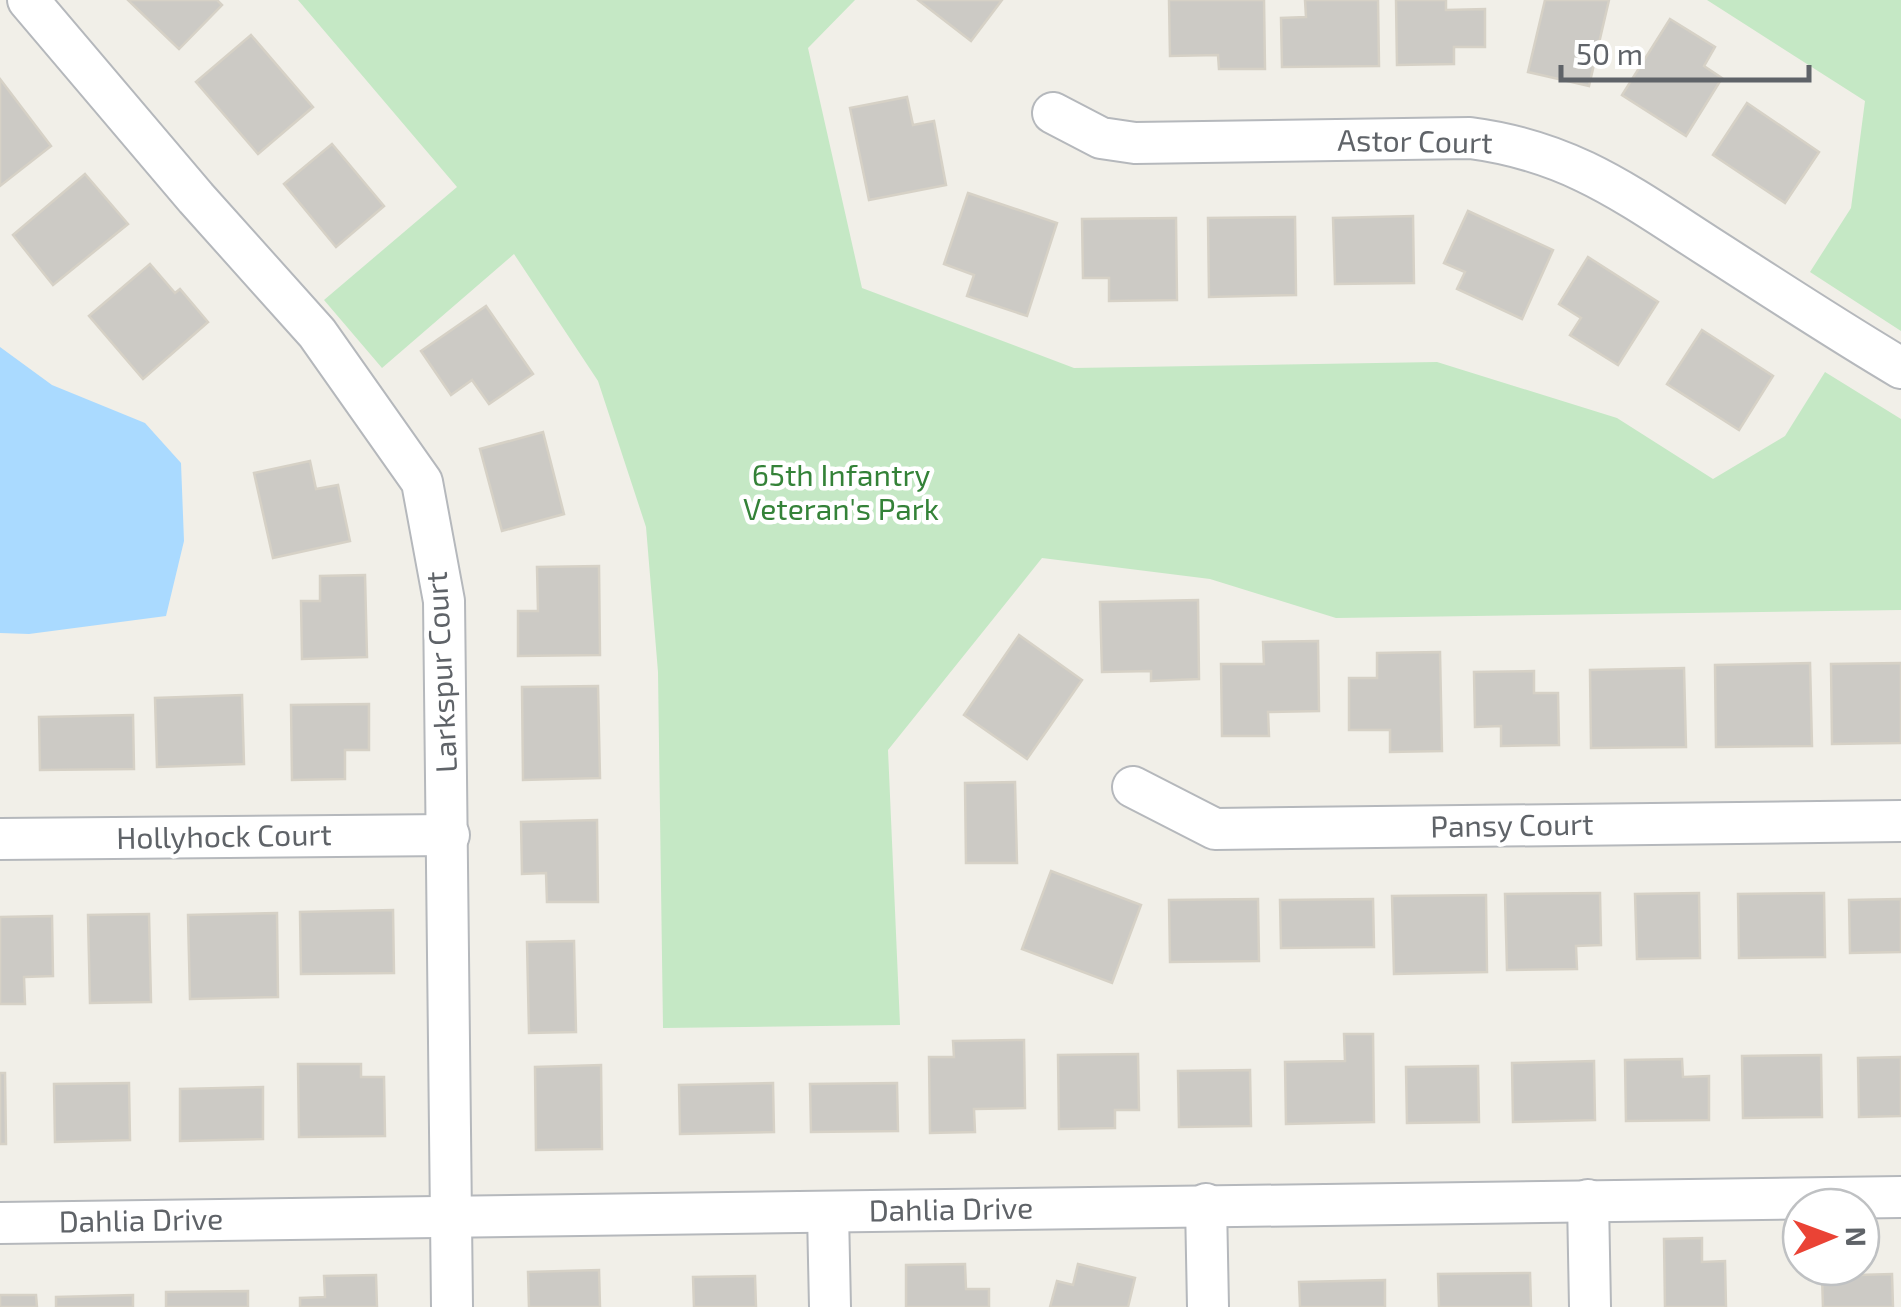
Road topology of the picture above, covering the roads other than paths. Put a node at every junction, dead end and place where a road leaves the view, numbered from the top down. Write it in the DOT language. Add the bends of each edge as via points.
graph roads {
  1 [pos="28,0"];
  2 [pos="1053,113"];
  3 [pos="1901,368"];
  4 [pos="1133,787"];
  5 [pos="1901,821"];
  6 [pos="449,835"];
  7 [pos="0,839"];
  8 [pos="1901,1197"];
  9 [pos="1588,1200"];
  10 [pos="1206,1204"];
  11 [pos="828,1213"];
  12 [pos="451,1218"];
  13 [pos="0,1223"];
  14 [pos="452,1307"];
  15 [pos="830,1307"];
  16 [pos="1208,1307"];
  17 [pos="1590,1307"];
  1 -- 6 [label="street, Larkspur Court" via="317,333 422,482 444,600"];
  2 -- 3 [label="street, Astor Court" via="1101,138 1135,144 1470,138 1560,158 1614,185"];
  4 -- 5 [label="street, Pansy Court" via="1215,830"];
  6 -- 7 [label="street, Hollyhock Court"];
  6 -- 12 [label="street, Larkspur Court"];
  8 -- 9 [label="street, Dahlia Drive"];
  9 -- 10 [label="street, Dahlia Drive"];
  9 -- 17 [label="street"];
  10 -- 11 [label="street, Dahlia Drive"];
  10 -- 16 [label="street"];
  11 -- 12 [label="street, Dahlia Drive"];
  11 -- 15 [label="street"];
  12 -- 13 [label="street, Dahlia Drive"];
  12 -- 14 [label="street, Larkspur Court"];
}
